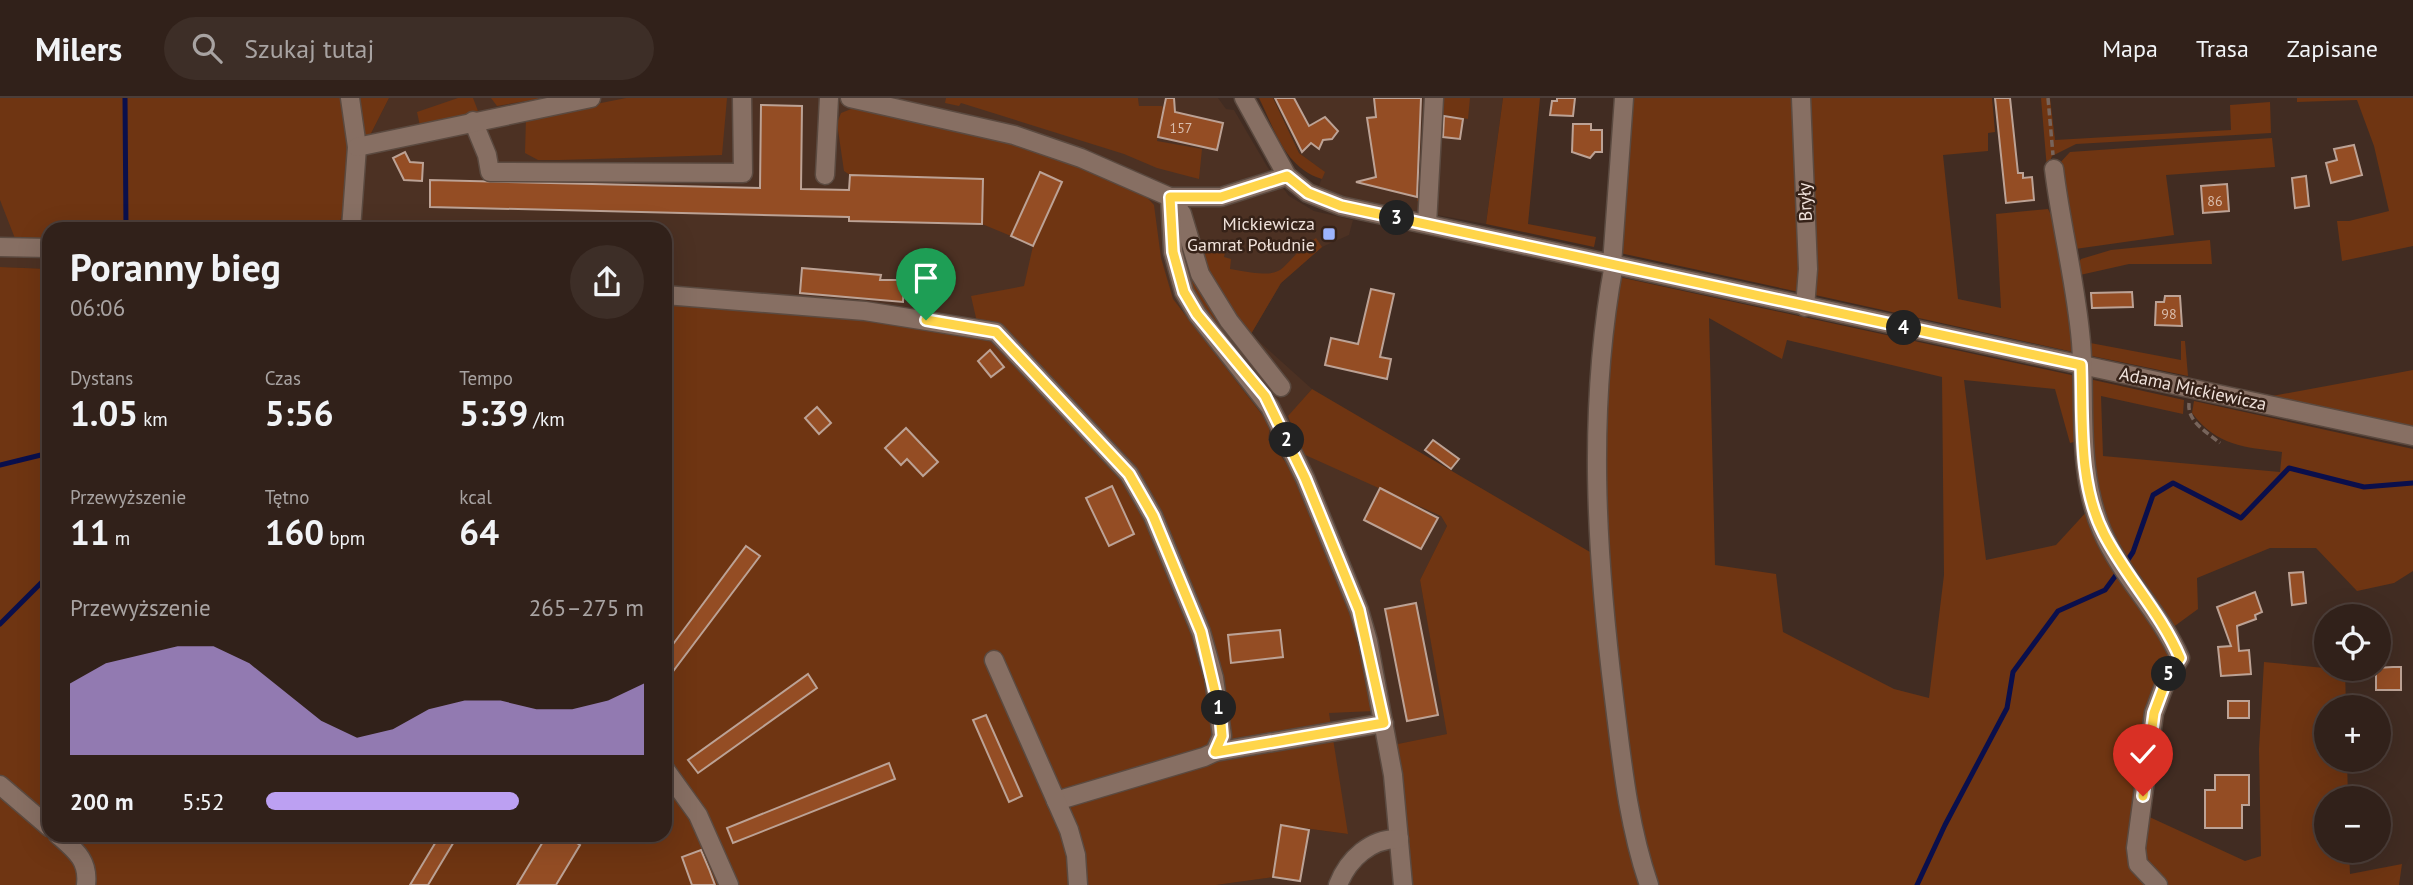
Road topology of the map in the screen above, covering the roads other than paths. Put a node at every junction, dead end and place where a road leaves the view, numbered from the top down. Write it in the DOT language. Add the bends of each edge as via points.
graph roads {
  1 [pos="351,98"];
  2 [pos="590,98"];
  3 [pos="741,98"];
  4 [pos="829,98"];
  5 [pos="850,98"];
  6 [pos="1244,98"];
  7 [pos="1434,98"];
  8 [pos="1624,98"];
  9 [pos="1801,98"];
  10 [pos="473,121"];
  11 [pos="356,147"];
  12 [pos="2054,169"];
  13 [pos="825,175"];
  14 [pos="1287,176"];
  15 [pos="1170,197"];
  16 [pos="351,222"];
  17 [pos="1427,224"];
  18 [pos="0,247"];
  19 [pos="42,248"];
  20 [pos="1613,264"];
  21 [pos="672,296"];
  22 [pos="1805,307"];
  23 [pos="2081,365"];
  24 [pos="1281,387"];
  25 [pos="2413,436"];
  26 [pos="994,660"];
  27 [pos="1384,723"];
  28 [pos="1215,752"];
  29 [pos="672,779"];
  30 [pos="0,785"];
  31 [pos="1056,801"];
  32 [pos="42,821"];
  33 [pos="1399,839"];
  34 [pos="65,842"];
  35 [pos="86,885"];
  36 [pos="729,885"];
  37 [pos="1078,885"];
  38 [pos="1338,885"];
  39 [pos="1403,885"];
  40 [pos="1649,885"];
  41 [pos="2158,885"];
  1 -- 11 [label="street"];
  2 -- 10 [label="street"];
  3 -- 10 [label="street" via="743,173 490,172"];
  4 -- 13 [label="street"];
  5 -- 15 [label="street" via="1014,135"];
  6 -- 14 [label="street, Adama Mickiewicza"];
  7 -- 17 [label="street"];
  8 -- 20 [label="street"];
  9 -- 22 [label="street, Bryły" via="1808,269"];
  10 -- 11 [label="street"];
  11 -- 16 [label="street"];
  12 -- 23 [label="street" via="2073,281"];
  14 -- 15 [label="street" via="1221,197"];
  14 -- 17 [label="street, Adama Mickiewicza" via="1308,193 1341,206"];
  15 -- 24 [label="street" via="1182,214 1200,274 1229,321"];
  15 -- 27 [label="street" via="1173,252 1184,292 1265,396 1305,478 1359,610"];
  17 -- 20 [label="street, Adama Mickiewicza"];
  18 -- 19 [label="street"];
  20 -- 22 [label="street, Adama Mickiewicza"];
  20 -- 40 [label="street" via="1599,363 1597,516 1605,624 1631,828"];
  21 -- 28 [label="street" via="865,311 996,332 1129,474 1141,493 1201,632 1214,678 1222,736"];
  22 -- 23 [label="street, Adama Mickiewicza"];
  23 -- 25 [label="street, Adama Mickiewicza"];
  23 -- 41 [label="street" via="2083,448 2103,533 2180,658 2154,713 2136,848 2138,864"];
  26 -- 31 [label="street"];
  27 -- 28 [label="street"];
  27 -- 33 [label="street"];
  28 -- 31 [label="street"];
  29 -- 36 [label="street" via="698,815"];
  30 -- 32 [label="street"];
  31 -- 37 [label="street" via="1076,855"];
  33 -- 38 [label="street" via="1376,841 1349,865"];
  33 -- 39 [label="street"];
  34 -- 35 [label="street" via="85,863"];
}
